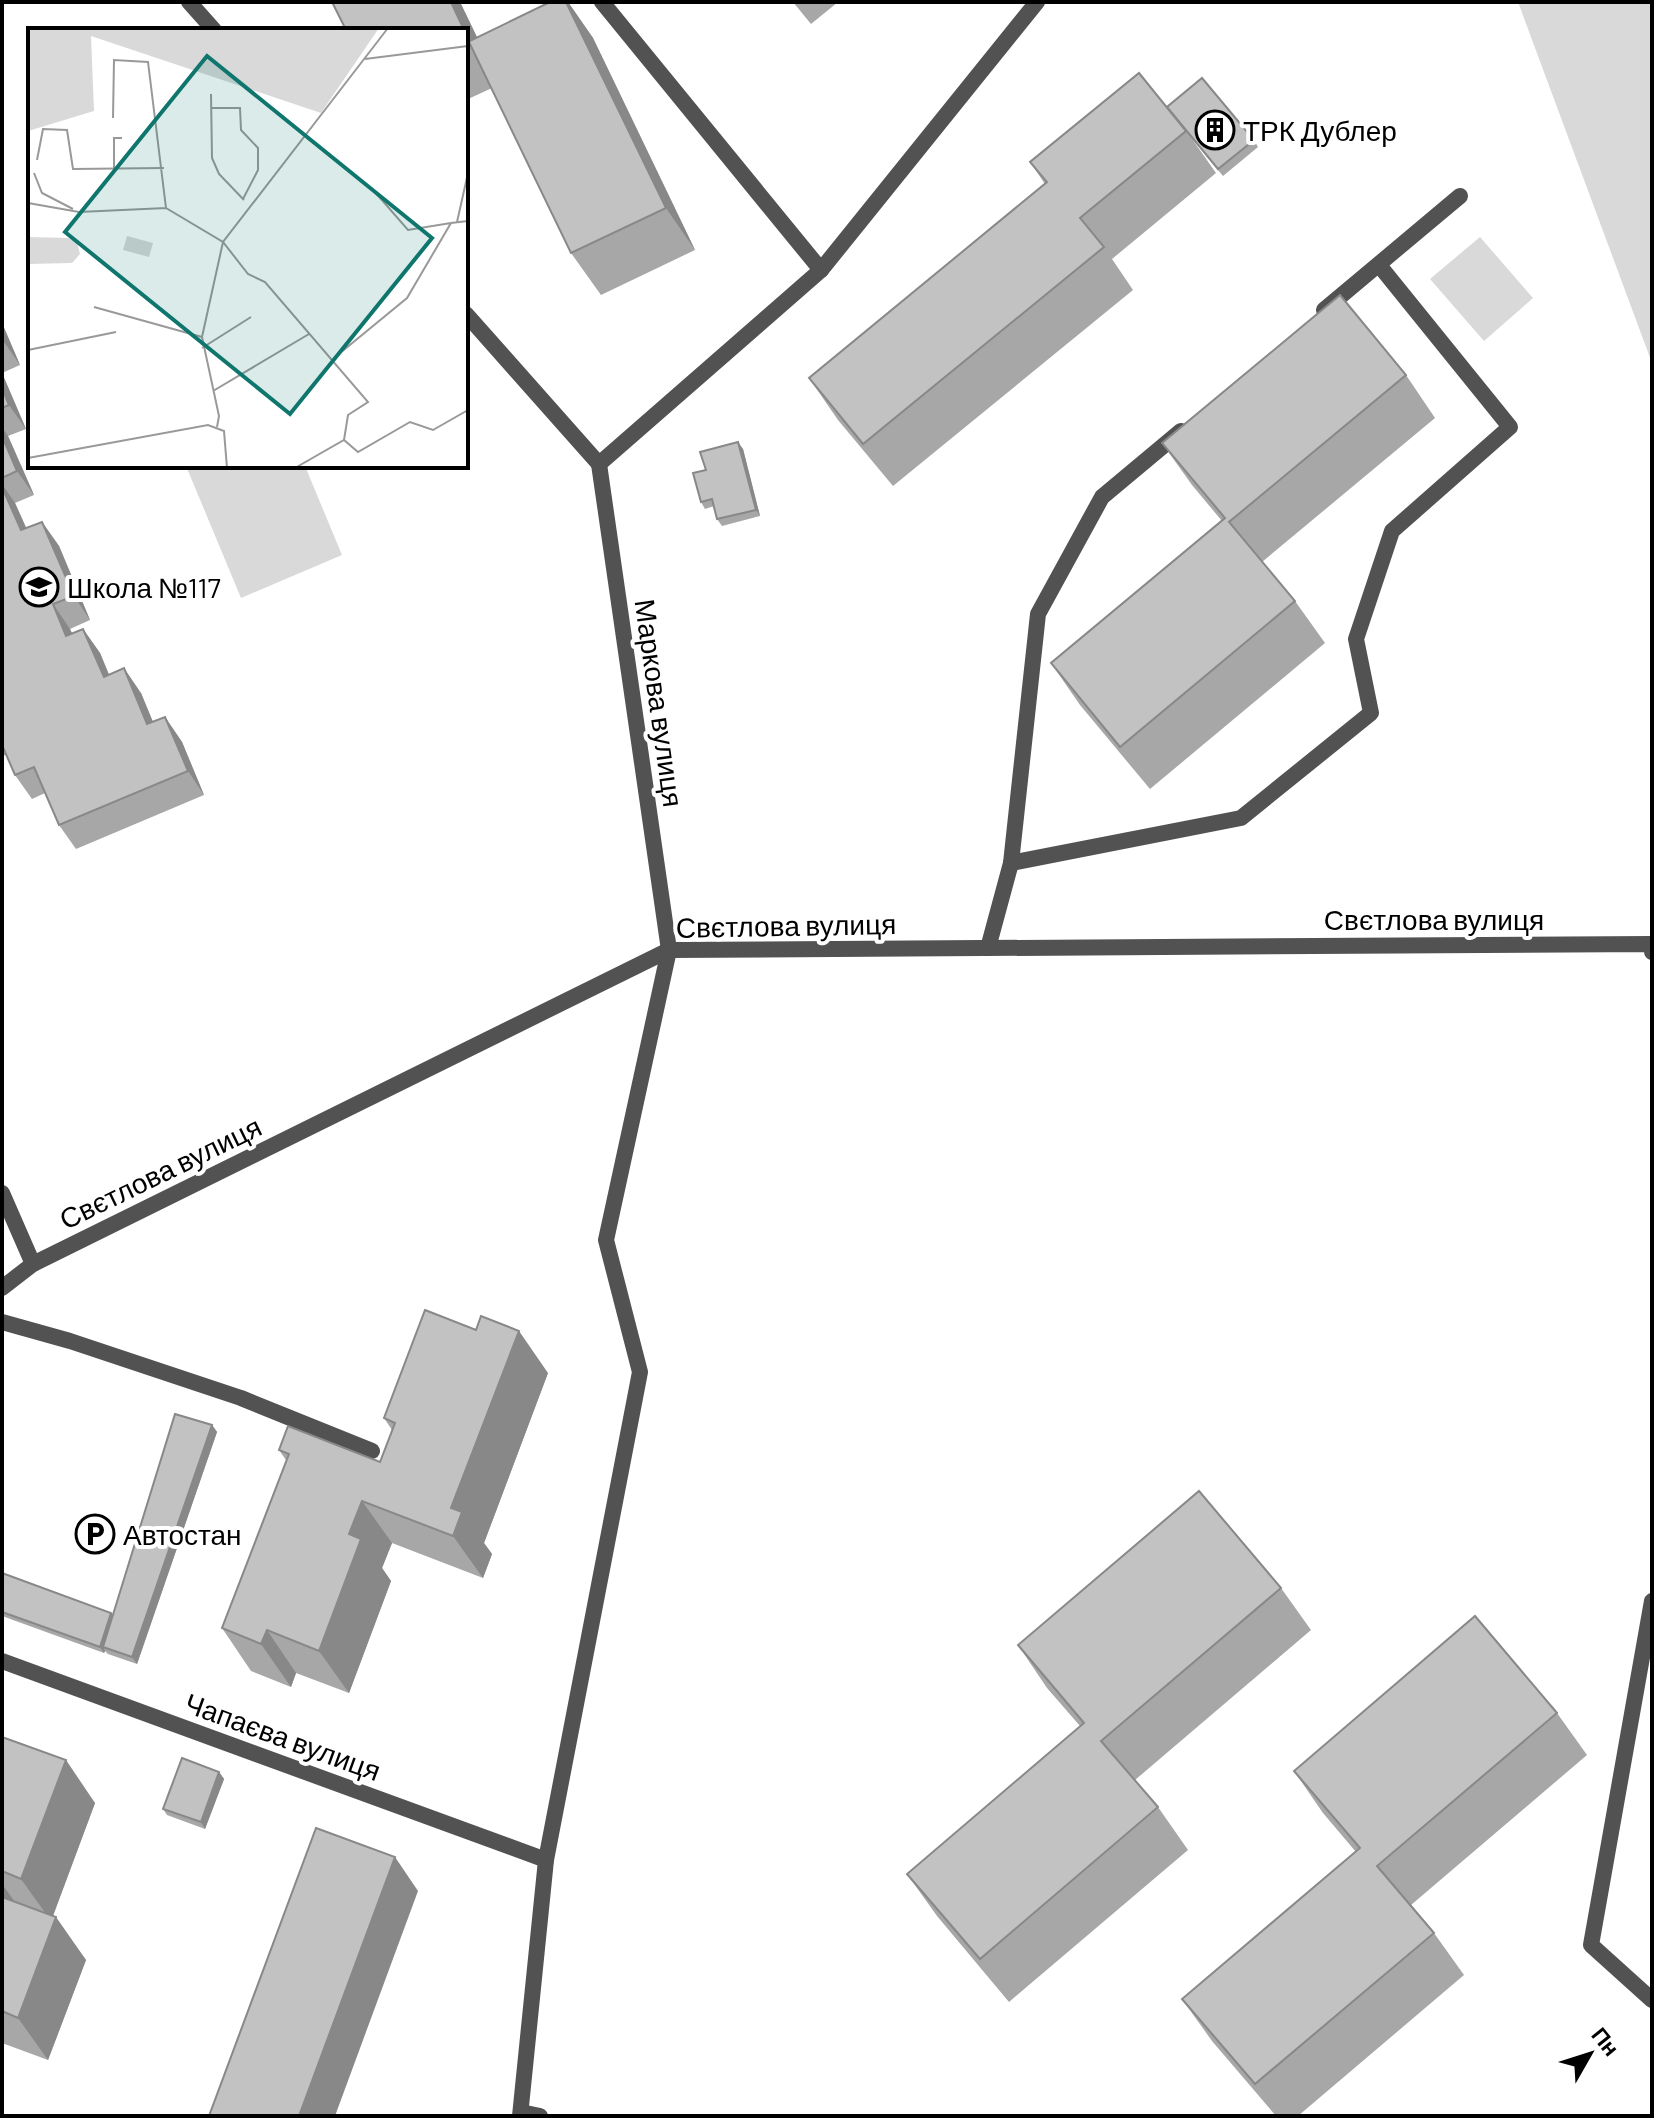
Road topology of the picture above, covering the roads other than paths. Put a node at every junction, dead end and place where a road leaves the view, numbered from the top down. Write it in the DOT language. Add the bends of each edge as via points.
graph roads {
  1 [pos="189,2"];
  2 [pos="602,2"];
  3 [pos="1037,2"];
  4 [pos="212,28"];
  5 [pos="1460,196"];
  6 [pos="1379,265"];
  7 [pos="821,270"];
  8 [pos="468,316"];
  9 [pos="1307,325"];
  10 [pos="1198,416"];
  11 [pos="599,464"];
  12 [pos="1011,863"];
  13 [pos="1652,944"];
  14 [pos="988,948"];
  15 [pos="669,950"];
  16 [pos="1652,952"];
  17 [pos="2,1193"];
  18 [pos="33,1264"];
  19 [pos="2,1288"];
  20 [pos="2,1322"];
  21 [pos="372,1451"];
  22 [pos="1652,1601"];
  23 [pos="2,1661"];
  24 [pos="546,1860"];
  25 [pos="1652,2000"];
  26 [pos="520,2114"];
  27 [pos="540,2116"];
  1 -- 4 [label="street"];
  2 -- 7 [label="street"];
  3 -- 7 [label="street"];
  5 -- 6 [label="street"];
  6 -- 9 [label="street"];
  6 -- 12 [label="street" via="1510,427 1392,531 1356,639 1371,713 1241,818"];
  7 -- 11 [label="street"];
  8 -- 11 [label="street"];
  10 -- 12 [label="street" via="1102,497 1038,614"];
  11 -- 15 [label="street, Маркова вулиця"];
  12 -- 14 [label="street"];
  13 -- 14 [label="street, Свєтлова вулиця"];
  13 -- 16 [label="street"];
  14 -- 15 [label="street, Свєтлова вулиця"];
  15 -- 18 [label="street, Свєтлова вулиця"];
  15 -- 24 [label="street" via="606,1240 640,1372"];
  17 -- 18 [label="street"];
  18 -- 19 [label="street, Свєтлова вулиця"];
  20 -- 21 [label="street" via="241,1398"];
  22 -- 25 [label="street" via="1591,1945"];
  23 -- 24 [label="street, Чапаєва вулиця"];
  24 -- 26 [label="street"];
  26 -- 27 [label="street"];
}
